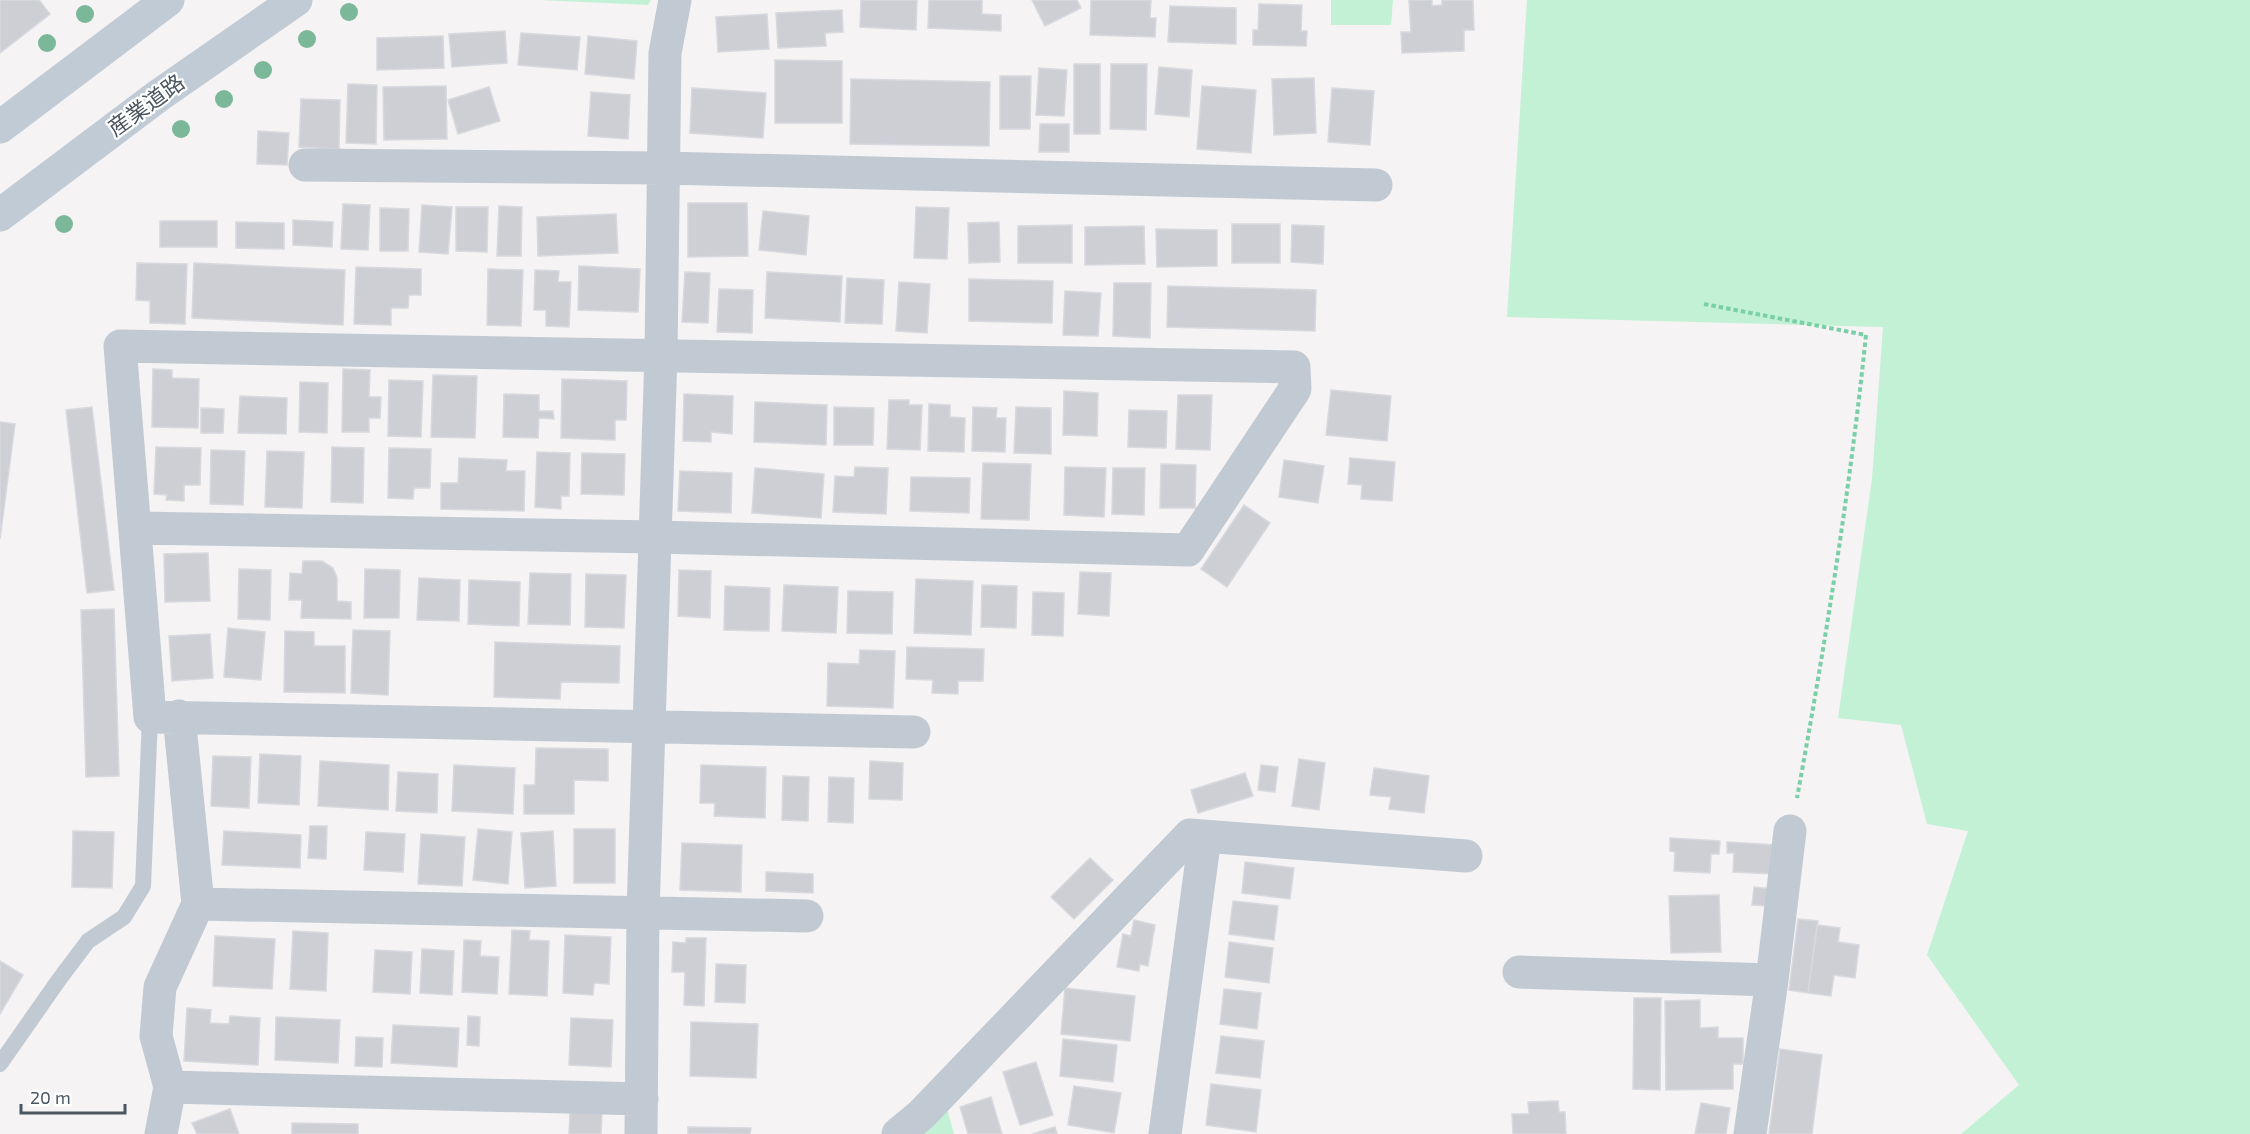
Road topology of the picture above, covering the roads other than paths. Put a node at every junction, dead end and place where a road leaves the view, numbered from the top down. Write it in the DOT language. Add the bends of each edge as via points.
graph roads {
  1 [pos="168,0"];
  2 [pos="296,0"];
  3 [pos="675,0"];
  4 [pos="0,127"];
  5 [pos="305,165"];
  6 [pos="664,168"];
  7 [pos="1376,185"];
  8 [pos="0,215"];
  9 [pos="661,354"];
  10 [pos="136,528"];
  11 [pos="655,537"];
  12 [pos="165,716"];
  13 [pos="649,725"];
  14 [pos="914,732"];
  15 [pos="1790,831"];
  16 [pos="1205,837"];
  17 [pos="1466,856"];
  18 [pos="198,904"];
  19 [pos="643,912"];
  20 [pos="807,916"];
  21 [pos="1519,972"];
  22 [pos="1772,980"];
  23 [pos="0,1064"];
  24 [pos="170,1087"];
  25 [pos="642,1099"];
  26 [pos="161,1134"];
  27 [pos="640,1134"];
  28 [pos="898,1134"];
  29 [pos="1165,1134"];
  30 [pos="1750,1134"];
  1 -- 4 [label="main road"];
  2 -- 8 [label="main road, 産業道路" via="158,96"];
  3 -- 6 [label="street" via="665,53"];
  5 -- 6 [label="street"];
  6 -- 7 [label="street"];
  6 -- 9 [label="street"];
  9 -- 10 [label="street" via="120,346"];
  9 -- 11 [label="street"];
  9 -- 11 [label="street" via="1294,367 1295,389 1188,550"];
  10 -- 11 [label="street"];
  10 -- 12 [label="street"];
  11 -- 13 [label="street"];
  12 -- 13 [label="street"];
  12 -- 18 [label="street"];
  12 -- 23 [label="lane" via="142,886 124,917 88,941"];
  13 -- 14 [label="street"];
  13 -- 19 [label="street"];
  15 -- 22 [label="street"];
  16 -- 17 [label="street"];
  16 -- 28 [label="street" via="1190,835 921,1115"];
  16 -- 29 [label="street"];
  18 -- 19 [label="street"];
  18 -- 24 [label="street" via="160,987 156,1036"];
  19 -- 20 [label="street"];
  19 -- 25 [label="street"];
  21 -- 22 [label="street"];
  22 -- 30 [label="street"];
  24 -- 25 [label="street"];
  24 -- 26 [label="street"];
  25 -- 27 [label="street"];
}
